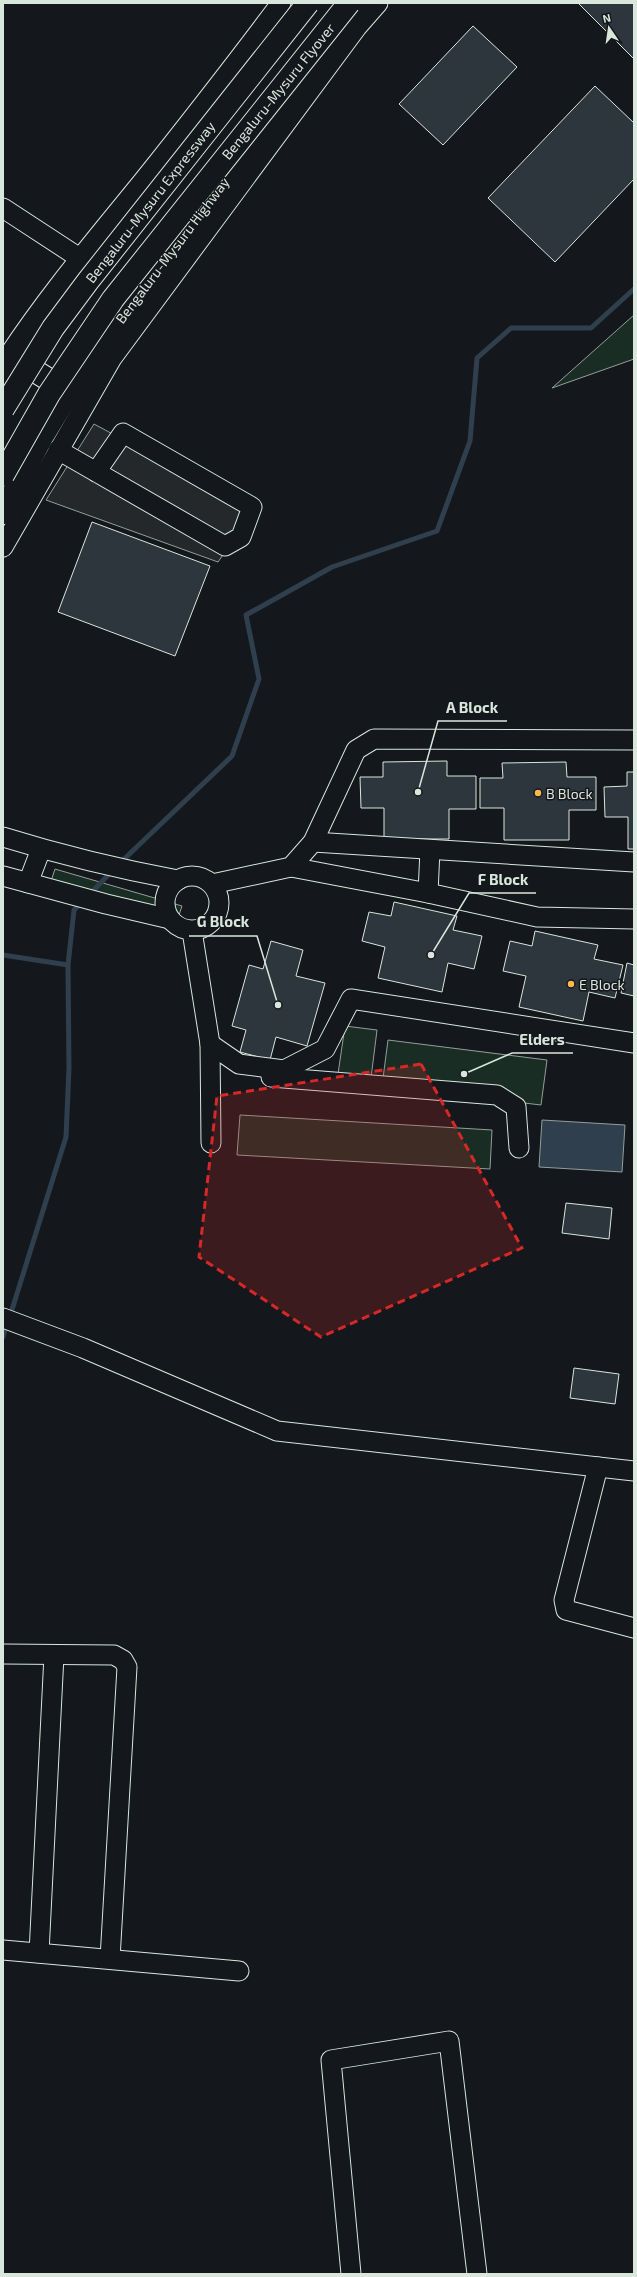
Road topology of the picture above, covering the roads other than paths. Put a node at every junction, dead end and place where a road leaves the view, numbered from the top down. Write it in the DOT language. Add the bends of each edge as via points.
graph roads {
  1 [pos="281,3"];
  2 [pos="295,3"];
  3 [pos="308,3"];
  4 [pos="349,3"];
  5 [pos="365,3"];
  6 [pos="378,3"];
  7 [pos="3,208"];
  8 [pos="81,259"];
  9 [pos="11,362"];
  10 [pos="3,387"];
  11 [pos="70,393"];
  12 [pos="3,409"];
  13 [pos="58,450"];
  14 [pos="96,472"];
  15 [pos="3,475"];
  16 [pos="3,512"];
  17 [pos="3,547"];
  18 [pos="634,740"];
  19 [pos="3,837"];
  20 [pos="313,842"];
  21 [pos="40,849"];
  22 [pos="430,850"];
  23 [pos="634,862"];
  24 [pos="291,867"];
  25 [pos="3,876"];
  26 [pos="178,880"];
  27 [pos="28,883"];
  28 [pos="212,884"];
  29 [pos="428,893"];
  30 [pos="170,918"];
  31 [pos="634,919"];
  32 [pos="192,930"];
  33 [pos="634,1043"];
  34 [pos="210,1044"];
  35 [pos="239,1064"];
  36 [pos="211,1143"];
  37 [pos="519,1148"];
  38 [pos="3,1318"];
  39 [pos="598,1467"];
  40 [pos="634,1471"];
  41 [pos="634,1628"];
  42 [pos="3,1654"];
  43 [pos="54,1654"];
  44 [pos="3,1950"];
  45 [pos="39,1953"];
  46 [pos="110,1960"];
  47 [pos="239,1971"];
  48 [pos="351,2274"];
  49 [pos="477,2274"];
  1 -- 8 [label="street, Bengaluru-Mysuru Expressway"];
  2 -- 9 [label="highway, Bengaluru-Mysuru Expressway"];
  3 -- 12 [label="highway, Bengaluru-Mysuru Expressway, bridge" via="88,281 53,328"];
  4 -- 15 [label="highway, Bengaluru-Mysuru Flyover, bridge" via="113,299 48,394"];
  5 -- 11 [label="highway, Bengaluru-Mysuru Highway" via="286,101 142,290 90,359"];
  6 -- 13 [label="street" via="112,358"];
  7 -- 8 [label="street"];
  8 -- 9 [label="street, Bengaluru-Mysuru Expressway" via="21,336"];
  9 -- 10 [label="highway, Bengaluru-Mysuru Expressway"];
  9 -- 11 [label="highway"];
  11 -- 16 [label="highway, Bengaluru-Mysuru Highway" via="42,437"];
  13 -- 14 [label="street"];
  13 -- 17 [label="street"];
  14 -- 14 [label="street" via="225,546 241,537 252,507 124,433"];
  18 -- 20 [label="street" via="374,739 356,750"];
  19 -- 21 [label="street"];
  20 -- 22 [label="street"];
  20 -- 24 [label="street"];
  21 -- 26 [label="street" via="124,870"];
  21 -- 27 [label="street"];
  22 -- 23 [label="street"];
  22 -- 29 [label="street"];
  24 -- 28 [label="street"];
  24 -- 29 [label="street"];
  25 -- 27 [label="street"];
  26 -- 28 [label="street" via="196,876"];
  26 -- 30 [label="street" via="171,886 166,898 166,910"];
  27 -- 30 [label="street"];
  28 -- 32 [label="street" via="220,901 217,914 209,925"];
  29 -- 31 [label="street" via="537,917"];
  30 -- 32 [label="street" via="184,929"];
  32 -- 34 [label="street"];
  33 -- 35 [label="street" via="351,1000 325,1049 284,1070"];
  34 -- 35 [label="street"];
  34 -- 36 [label="street"];
  35 -- 37 [label="street" via="242,1074 497,1095 516,1108"];
  38 -- 39 [label="street" via="277,1431"];
  39 -- 40 [label="street"];
  39 -- 41 [label="street" via="564,1600 566,1610"];
  42 -- 43 [label="street"];
  43 -- 45 [label="street"];
  43 -- 46 [label="street" via="114,1655 123,1660 126,1667"];
  44 -- 45 [label="street"];
  45 -- 46 [label="street"];
  46 -- 47 [label="street"];
  48 -- 49 [label="street" via="331,2060 449,2041"];
}
